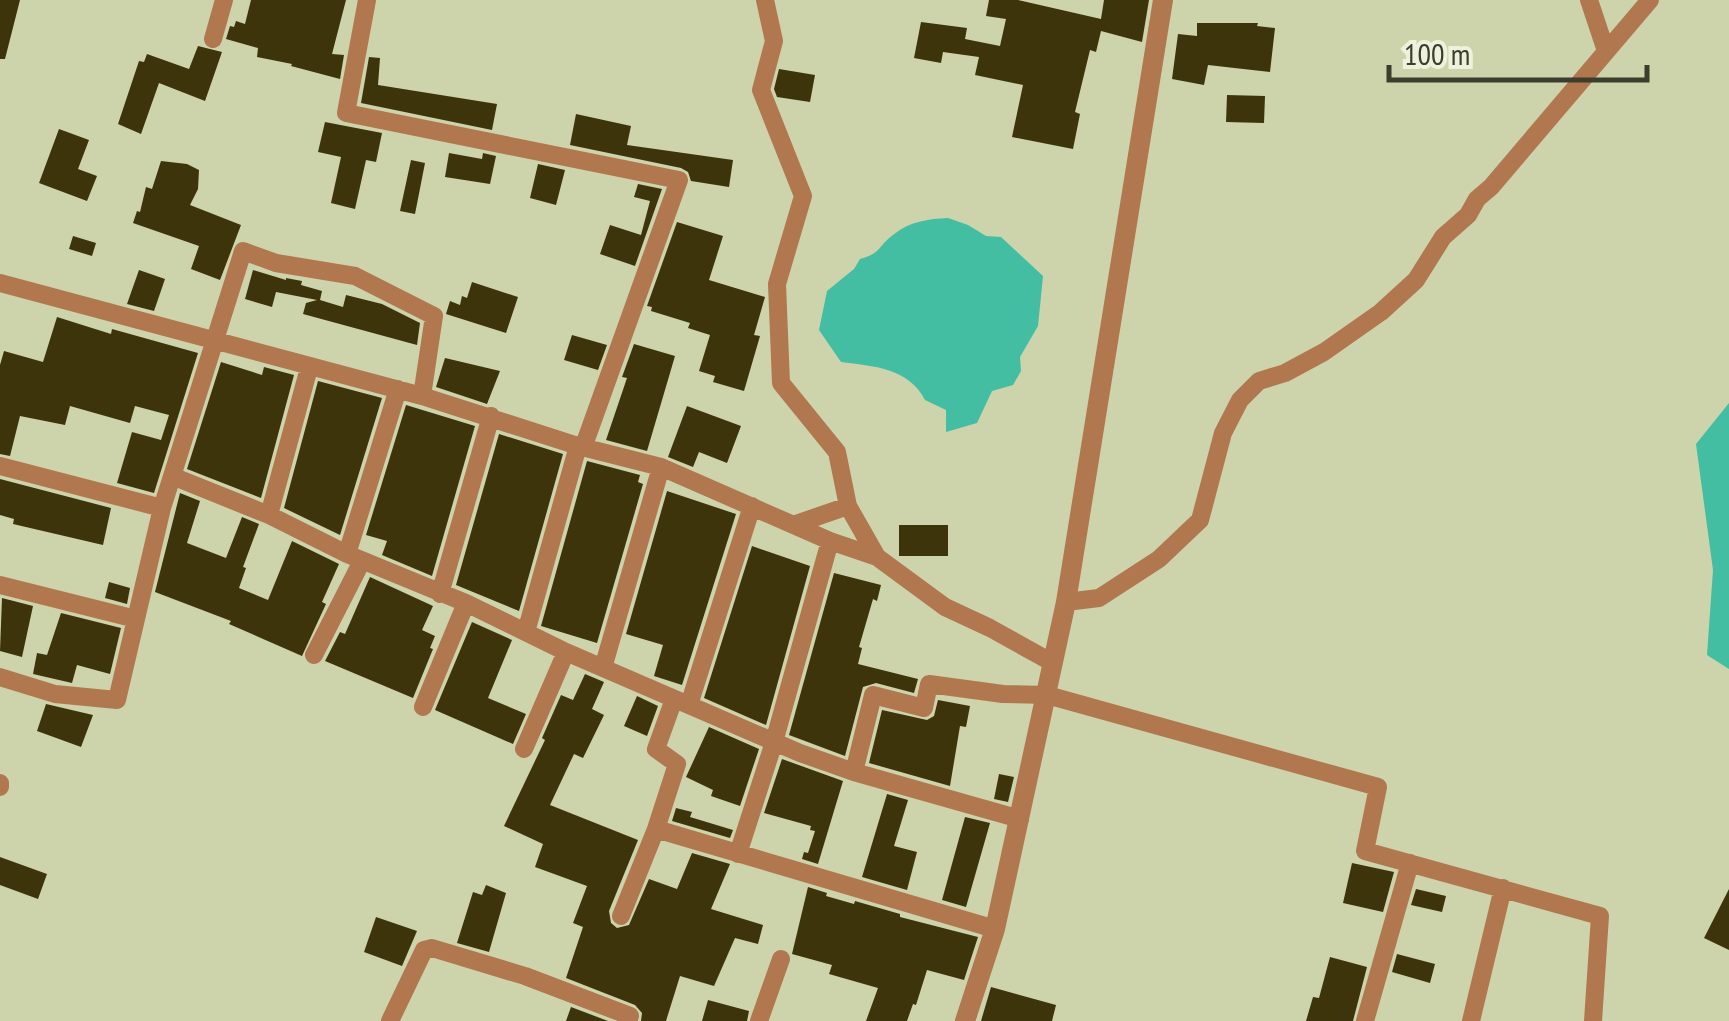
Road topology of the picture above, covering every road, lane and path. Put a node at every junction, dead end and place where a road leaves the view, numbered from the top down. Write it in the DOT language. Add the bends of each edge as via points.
graph roads {
  1 [pos="224,0"];
  2 [pos="367,0"];
  3 [pos="765,0"];
  4 [pos="1163,0"];
  5 [pos="1590,0"];
  6 [pos="1650,0"];
  7 [pos="212,39"];
  8 [pos="1606,51"];
  9 [pos="0,284"];
  10 [pos="214,338"];
  11 [pos="308,368"];
  12 [pos="398,389"];
  13 [pos="422,396"];
  14 [pos="491,416"];
  15 [pos="580,447"];
  16 [pos="0,466"];
  17 [pos="661,468"];
  18 [pos="172,476"];
  19 [pos="752,506"];
  20 [pos="848,506"];
  21 [pos="162,508"];
  22 [pos="268,515"];
  23 [pos="794,525"];
  24 [pos="830,542"];
  25 [pos="876,557"];
  26 [pos="354,558"];
  27 [pos="0,585"];
  28 [pos="440,594"];
  29 [pos="1066,602"];
  30 [pos="466,603"];
  31 [pos="136,619"];
  32 [pos="526,632"];
  33 [pos="566,652"];
  34 [pos="314,656"];
  35 [pos="1053,663"];
  36 [pos="603,668"];
  37 [pos="0,677"];
  38 [pos="1046,694"];
  39 [pos="682,702"];
  40 [pos="423,707"];
  41 [pos="774,742"];
  42 [pos="524,749"];
  43 [pos="854,772"];
  44 [pos="1020,819"];
  45 [pos="656,829"];
  46 [pos="738,854"];
  47 [pos="1410,863"];
  48 [pos="1502,888"];
  49 [pos="621,916"];
  50 [pos="995,929"];
  51 [pos="781,959"];
  52 [pos="390,1021"];
  53 [pos="628,1021"];
  54 [pos="758,1021"];
  55 [pos="965,1021"];
  56 [pos="1366,1021"];
  57 [pos="1471,1021"];
  58 [pos="1593,1021"];
  1 -- 7 [label="street"];
  2 -- 15 [label="street" via="346,113 679,180"];
  3 -- 20 [label="street" via="774,41 761,90 803,196 777,284 780,383 837,452"];
  4 -- 29 [label="street"];
  5 -- 8 [label="street"];
  6 -- 8 [label="street"];
  8 -- 29 [label="street" via="1443,237 1416,280 1324,352 1260,381 1240,400 1223,434 1200,520 1159,559 1100,598"];
  9 -- 10 [label="street"];
  10 -- 11 [label="street"];
  10 -- 13 [label="street" via="243,252 356,276 434,316"];
  10 -- 18 [label="street"];
  11 -- 12 [label="street"];
  11 -- 22 [label="street"];
  12 -- 13 [label="street"];
  12 -- 26 [label="street"];
  13 -- 14 [label="street"];
  14 -- 15 [label="street"];
  14 -- 28 [label="street"];
  15 -- 17 [label="street"];
  15 -- 32 [label="street"];
  16 -- 21 [label="street"];
  17 -- 19 [label="street"];
  17 -- 36 [label="street"];
  18 -- 21 [label="street"];
  18 -- 22 [label="street"];
  19 -- 23 [label="street"];
  19 -- 39 [label="street"];
  20 -- 23 [label="street"];
  20 -- 25 [label="street"];
  21 -- 31 [label="street"];
  22 -- 26 [label="street"];
  23 -- 24 [label="street"];
  24 -- 25 [label="street"];
  24 -- 41 [label="street"];
  25 -- 35 [label="street" via="945,607"];
  26 -- 28 [label="street"];
  26 -- 34 [label="street"];
  27 -- 31 [label="street"];
  28 -- 30 [label="street"];
  29 -- 35 [label="street"];
  30 -- 32 [label="street"];
  30 -- 40 [label="street"];
  31 -- 37 [label="street" via="116,700 55,694"];
  32 -- 33 [label="street"];
  33 -- 36 [label="street"];
  33 -- 42 [label="street"];
  35 -- 38 [label="street"];
  36 -- 39 [label="street"];
  38 -- 43 [label="street" via="929,684 924,708 873,695"];
  38 -- 44 [label="street"];
  38 -- 47 [label="street" via="1378,787 1365,851"];
  39 -- 41 [label="street"];
  39 -- 45 [label="street" via="656,749 677,764"];
  41 -- 43 [label="street"];
  41 -- 46 [label="street"];
  43 -- 44 [label="street"];
  44 -- 50 [label="street"];
  45 -- 46 [label="street"];
  45 -- 49 [label="street"];
  46 -- 50 [label="street"];
  47 -- 48 [label="street"];
  47 -- 56 [label="street"];
  48 -- 57 [label="street"];
  48 -- 58 [label="street" via="1600,916"];
  50 -- 55 [label="street"];
  51 -- 54 [label="street"];
  52 -- 53 [label="street" via="424,950 432,948 524,976 630,1016"];
}
